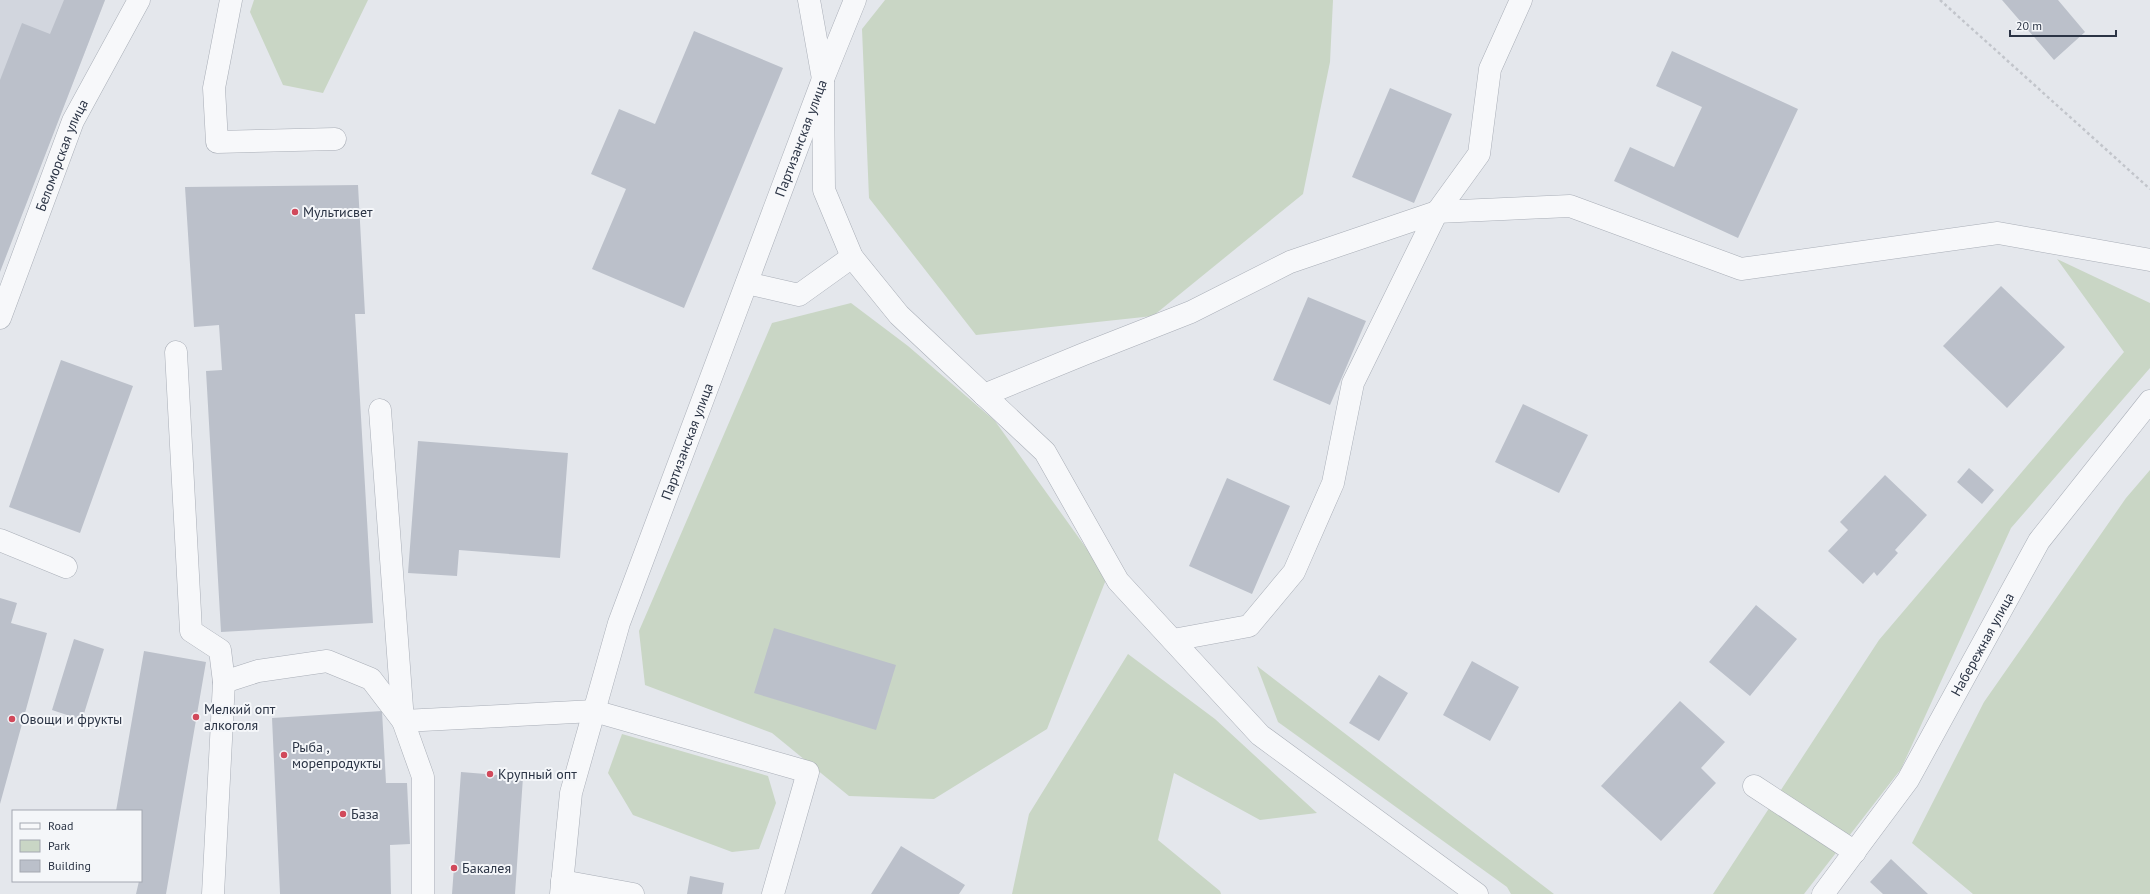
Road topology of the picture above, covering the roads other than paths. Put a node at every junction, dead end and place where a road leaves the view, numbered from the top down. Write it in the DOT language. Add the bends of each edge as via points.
graph roads {
  1 [pos="139,0"];
  2 [pos="231,0"];
  3 [pos="809,0"];
  4 [pos="855,0"];
  5 [pos="1520,0"];
  6 [pos="823,79"];
  7 [pos="335,139"];
  8 [pos="1438,212"];
  9 [pos="852,257"];
  10 [pos="2150,260"];
  11 [pos="747,283"];
  12 [pos="0,318"];
  13 [pos="176,352"];
  14 [pos="984,395"];
  15 [pos="2150,401"];
  16 [pos="380,410"];
  17 [pos="0,540"];
  18 [pos="66,567"];
  19 [pos="1173,640"];
  20 [pos="224,682"];
  21 [pos="594,711"];
  22 [pos="403,721"];
  23 [pos="1754,786"];
  24 [pos="1855,852"];
  25 [pos="562,887"];
  26 [pos="213,894"];
  27 [pos="423,894"];
  28 [pos="633,894"];
  29 [pos="773,894"];
  30 [pos="1477,894"];
  31 [pos="1824,894"];
  1 -- 12 [label="street, Беломорская улица" via="73,121"];
  2 -- 7 [label="street" via="214,88 217,142"];
  3 -- 6 [label="street"];
  4 -- 6 [label="street, Партизанская улица"];
  5 -- 8 [label="street" via="1490,69 1479,154"];
  6 -- 9 [label="street" via="824,190"];
  6 -- 11 [label="street, Партизанская улица"];
  8 -- 10 [label="street" via="1570,206 1741,270 1998,233"];
  8 -- 14 [label="street" via="1290,262 1191,312"];
  8 -- 19 [label="street" via="1353,383 1333,483 1294,572 1249,626"];
  9 -- 11 [label="street" via="799,295"];
  9 -- 14 [label="street" via="899,315"];
  11 -- 21 [label="street, Партизанская улица" via="619,623"];
  13 -- 20 [label="street" via="191,631 220,650"];
  14 -- 19 [label="street" via="1045,452 1118,581"];
  15 -- 24 [label="street, Набережная улица" via="2039,541 1908,780"];
  16 -- 22 [label="street"];
  17 -- 18 [label="street"];
  19 -- 30 [label="street" via="1260,735"];
  20 -- 22 [label="street" via="258,671 327,661 371,679"];
  20 -- 26 [label="street"];
  21 -- 22 [label="street"];
  21 -- 25 [label="street, Партизанская улица" via="571,793"];
  21 -- 29 [label="street" via="808,772"];
  22 -- 27 [label="street" via="423,777"];
  23 -- 24 [label="street"];
  24 -- 31 [label="street, Набережная улица"];
  25 -- 28 [label="street"];
}
